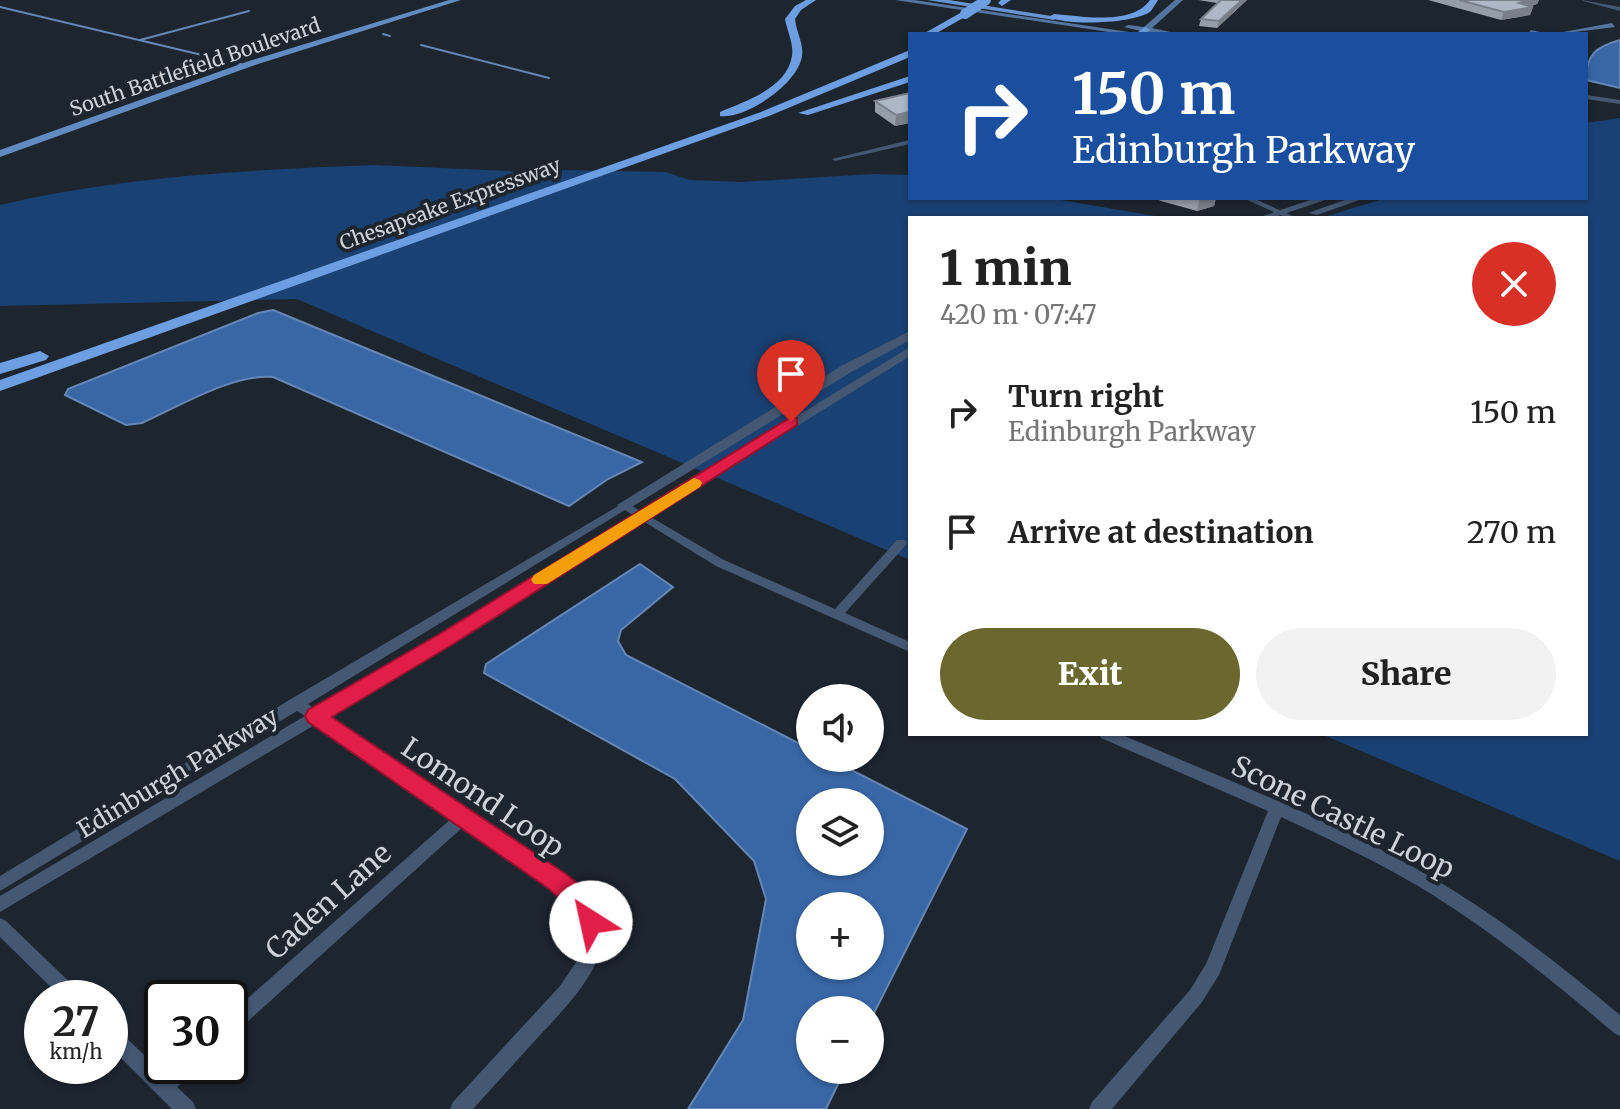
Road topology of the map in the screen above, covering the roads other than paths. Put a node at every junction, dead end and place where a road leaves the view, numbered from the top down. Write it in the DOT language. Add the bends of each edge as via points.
graph roads {
  1 [pos="460,0"];
  2 [pos="812,0"];
  3 [pos="899,0"];
  4 [pos="931,0"];
  5 [pos="987,0"];
  6 [pos="1154,0"];
  7 [pos="1179,0"];
  8 [pos="1585,0"];
  9 [pos="1004,1"];
  10 [pos="1620,9"];
  11 [pos="1054,17"];
  12 [pos="1617,25"];
  13 [pos="932,32"];
  14 [pos="952,32"];
  15 [pos="1135,32"];
  16 [pos="1136,32"];
  17 [pos="1143,32"];
  18 [pos="1575,32"];
  19 [pos="1586,32"];
  20 [pos="1588,38"];
  21 [pos="908,44"];
  22 [pos="908,54"];
  23 [pos="908,82"];
  24 [pos="1588,91"];
  25 [pos="1620,95"];
  26 [pos="1588,97"];
  27 [pos="1620,102"];
  28 [pos="908,142"];
  29 [pos="0,154"];
  30 [pos="608,159"];
  31 [pos="835,159"];
  32 [pos="524,199"];
  33 [pos="1252,200"];
  34 [pos="1267,200"];
  35 [pos="1322,200"];
  36 [pos="1352,200"];
  37 [pos="1293,215"];
  38 [pos="908,336"];
  39 [pos="908,352"];
  40 [pos="0,369"];
  41 [pos="0,386"];
  42 [pos="625,505"];
  43 [pos="642,516"];
  44 [pos="901,543"];
  45 [pos="837,614"];
  46 [pos="908,646"];
  47 [pos="296,703"];
  48 [pos="315,716"];
  49 [pos="1110,736"];
  50 [pos="1276,810"];
  51 [pos="463,817"];
  52 [pos="0,884"];
  53 [pos="0,905"];
  54 [pos="0,926"];
  55 [pos="56,980"];
  56 [pos="248,1010"];
  57 [pos="1620,1027"];
  58 [pos="128,1052"];
  59 [pos="165,1084"];
  60 [pos="163,1086"];
  61 [pos="186,1109"];
  62 [pos="460,1109"];
  63 [pos="1099,1109"];
  1 -- 29 [label="main road, South Battlefield Boulevard" via="252,63"];
  2 -- 30 [label="highway" via="790,19 796,60 776,86 746,105"];
  3 -- 15 [label="main road"];
  4 -- 11 [label="highway"];
  5 -- 13 [label="highway, bridge"];
  6 -- 11 [label="highway" via="1148,9 1121,18"];
  7 -- 17 [label="main road"];
  8 -- 10 [label="street"];
  9 -- 14 [label="highway"];
  11 -- 16 [label="main road"];
  12 -- 18 [label="main road"];
  12 -- 19 [label="main road"];
  12 -- 20 [label="main road"];
  21 -- 30 [label="highway, Chesapeake Expressway" via="775,100"];
  22 -- 32 [label="highway, Chesapeake Expressway" via="789,105"];
  23 -- 32 [label="highway"];
  24 -- 25 [label="street"];
  26 -- 27 [label="street"];
  28 -- 31 [label="street"];
  30 -- 40 [label="highway, Chesapeake Expressway"];
  32 -- 41 [label="highway, Chesapeake Expressway"];
  33 -- 37 [label="street"];
  34 -- 37 [label="street"];
  35 -- 37 [label="street"];
  36 -- 37 [label="street"];
  38 -- 42 [label="street, Edinburgh Parkway"];
  39 -- 43 [label="street, Edinburgh Parkway"];
  42 -- 43 [label="street"];
  42 -- 47 [label="street, Edinburgh Parkway"];
  43 -- 45 [label="street" via="720,563"];
  43 -- 48 [label="street, Edinburgh Parkway"];
  44 -- 45 [label="street"];
  45 -- 46 [label="street"];
  47 -- 48 [label="street, Lomond Loop"];
  47 -- 52 [label="street, Edinburgh Parkway"];
  48 -- 51 [label="street, Lomond Loop"];
  48 -- 53 [label="street, Edinburgh Parkway"];
  49 -- 50 [label="street, Scone Castle Loop"];
  50 -- 57 [label="street, Scone Castle Loop" via="1395,865 1451,898 1522,947"];
  50 -- 63 [label="street" via="1213,969"];
  51 -- 56 [label="street, Caden Lane"];
  51 -- 62 [label="street, Lomond Loop" via="577,898 591,922 593,944 588,965 574,984"];
  54 -- 55 [label="street"];
  58 -- 60 [label="street"];
  59 -- 60 [label="street"];
  60 -- 61 [label="street"];
}
